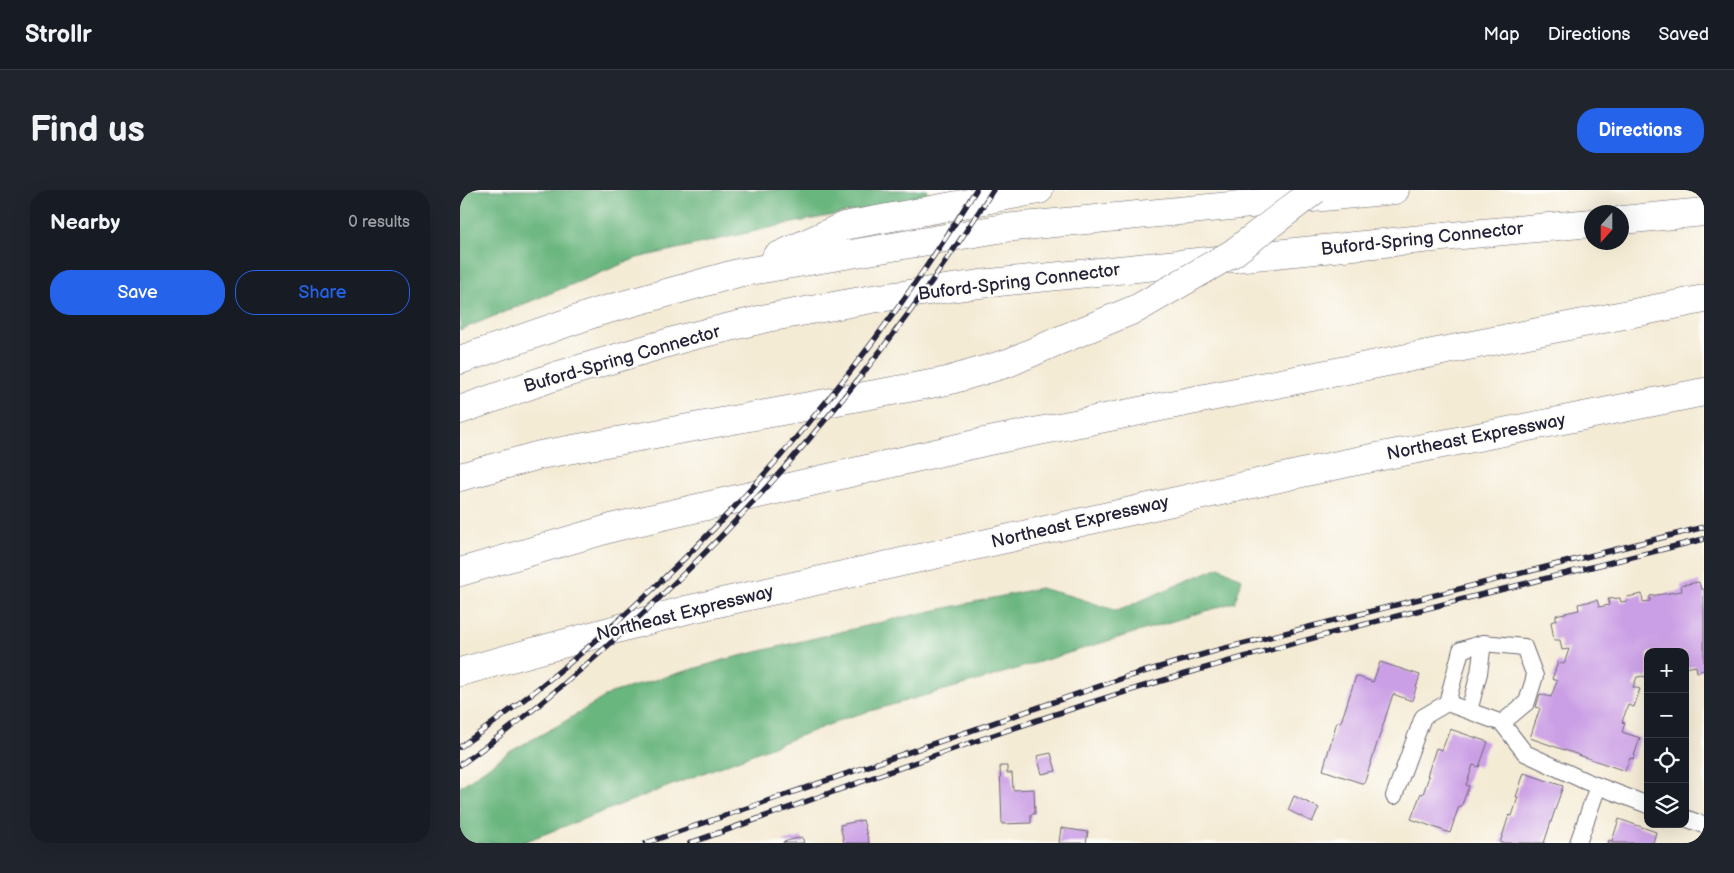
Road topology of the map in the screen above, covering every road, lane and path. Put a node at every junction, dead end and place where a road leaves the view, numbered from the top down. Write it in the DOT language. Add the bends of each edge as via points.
graph roads {
  1 [pos="1039,190"];
  2 [pos="1315,190"];
  3 [pos="1395,190"];
  4 [pos="1704,212"];
  5 [pos="1629,219"];
  6 [pos="1584,224"];
  7 [pos="738,273"];
  8 [pos="1704,299"];
  9 [pos="460,360"];
  10 [pos="1704,392"];
  11 [pos="460,410"];
  12 [pos="460,477"];
  13 [pos="460,572"];
  14 [pos="1483,643"];
  15 [pos="460,672"];
  16 [pos="1447,703"];
  17 [pos="1469,711"];
  18 [pos="1502,723"];
  19 [pos="1598,786"];
  20 [pos="1394,796"];
  21 [pos="1644,803"];
  22 [pos="1689,819"];
  23 [pos="1704,825"];
  24 [pos="1578,843"];
  1 -- 7 [label="highway" via="844,226"];
  2 -- 12 [label="highway, bridge" via="1233,253 1138,308 1008,362 947,381 540,455"];
  3 -- 7 [label="highway" via="1004,228"];
  4 -- 5 [label="highway"];
  6 -- 11 [label="highway, Buford-Spring Connector" via="980,284 872,299 767,318 684,338 556,376"];
  7 -- 9 [label="highway" via="598,312"];
  8 -- 13 [label="highway" via="984,442 615,527"];
  10 -- 15 [label="highway, Northeast Expressway" via="1347,462 686,610"];
  14 -- 16 [label="street" via="1461,650"];
  14 -- 17 [label="street"];
  14 -- 18 [label="street" via="1524,646 1535,676 1527,702"];
  16 -- 17 [label="street"];
  16 -- 20 [label="street" via="1423,717"];
  17 -- 18 [label="street"];
  18 -- 19 [label="street" via="1525,753"];
  19 -- 21 [label="street"];
  19 -- 24 [label="street"];
  22 -- 23 [label="street"];
}
